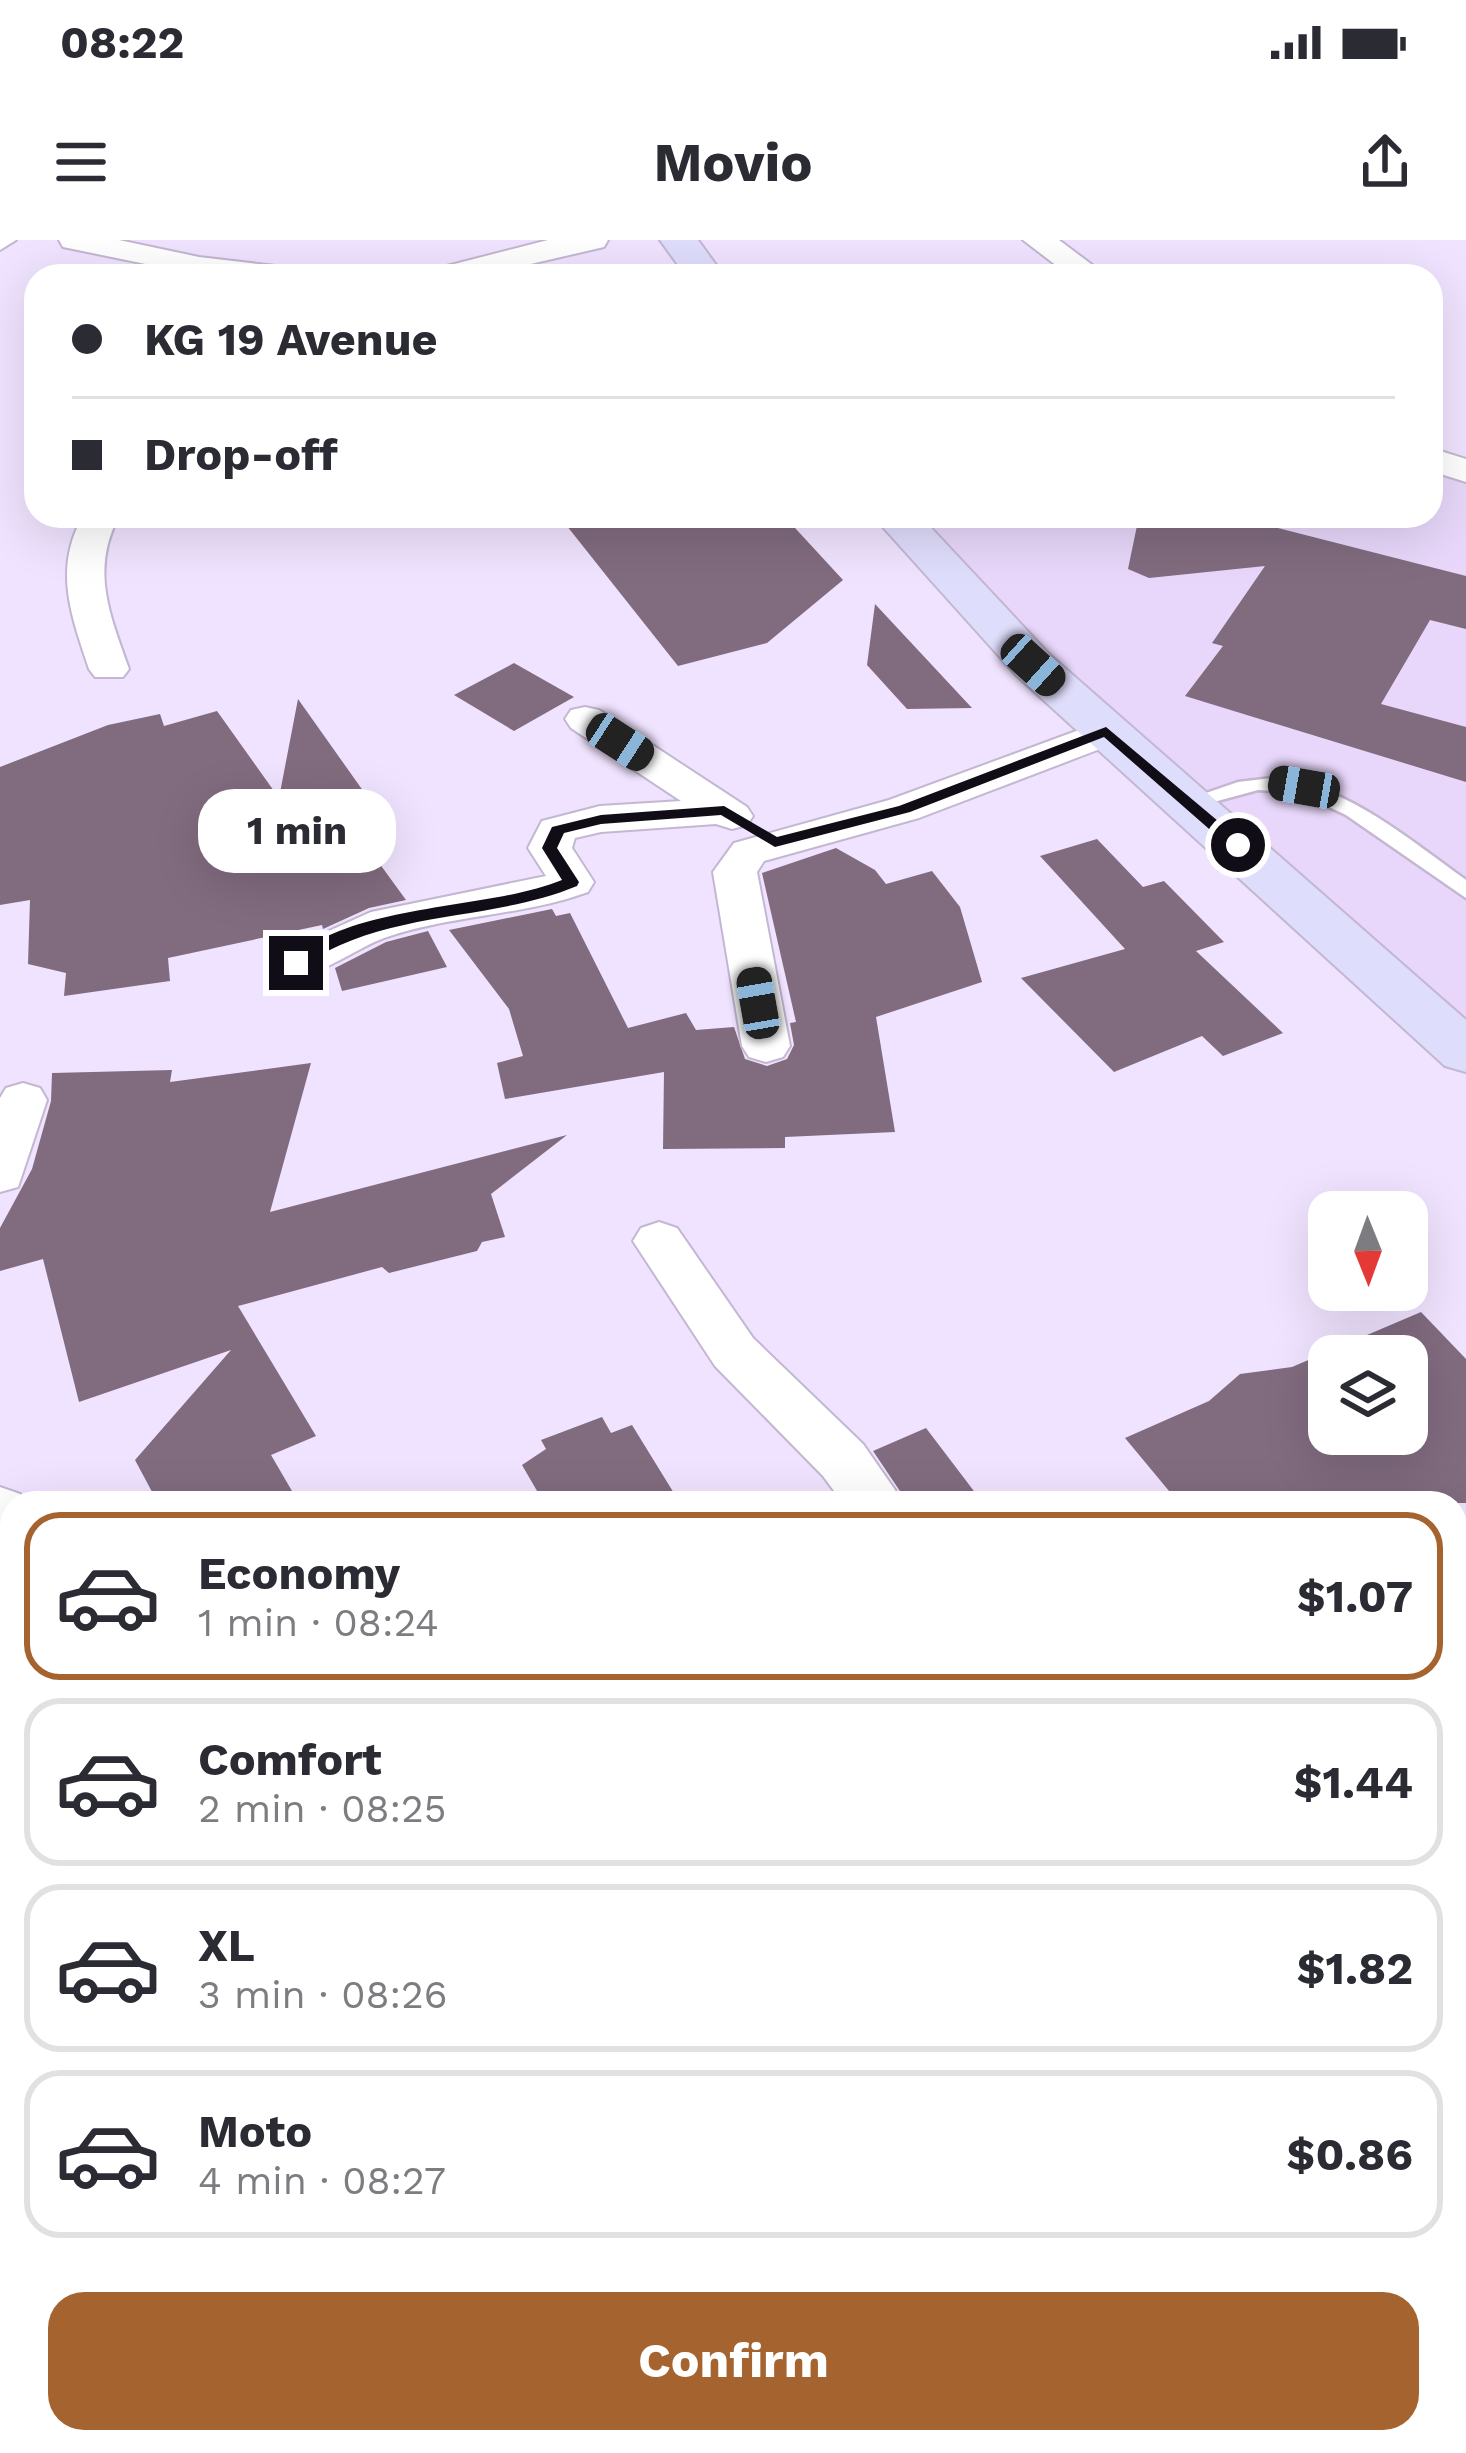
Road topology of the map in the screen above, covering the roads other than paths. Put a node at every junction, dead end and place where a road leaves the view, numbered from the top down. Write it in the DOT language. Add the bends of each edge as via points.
graph roads {
  1 [pos="74,240"];
  2 [pos="593,240"];
  3 [pos="1038,240"];
  4 [pos="189,264"];
  5 [pos="485,264"];
  6 [pos="1073,264"];
  7 [pos="92,528"];
  8 [pos="906,528"];
  9 [pos="109,669"];
  10 [pos="585,719"];
  11 [pos="1106,731"];
  12 [pos="1188,803"];
  13 [pos="724,811"];
  14 [pos="775,843"];
  15 [pos="1466,891"];
  16 [pos="296,963"];
  17 [pos="766,1046"];
  18 [pos="1466,1052"];
  19 [pos="23,1100"];
  20 [pos="0,1174"];
  21 [pos="659,1241"];
  22 [pos="866,1491"];
  23 [pos="0,1510"];
  24 [pos="0,1523"];
  1 -- 4 [label="street"];
  2 -- 5 [label="street"];
  3 -- 6 [label="street"];
  7 -- 9 [label="street" via="81,586"];
  8 -- 11 [label="main road"];
  10 -- 13 [label="street"];
  11 -- 12 [label="main road"];
  11 -- 14 [label="street" via="904,809"];
  12 -- 15 [label="lane" via="1275,782 1304,787"];
  12 -- 18 [label="main road"];
  13 -- 14 [label="street"];
  13 -- 16 [label="street" via="557,830 550,848 572,882 542,895 438,909 324,944"];
  14 -- 17 [label="street" via="748,852 735,872"];
  19 -- 20 [label="street"];
  21 -- 22 [label="street" via="734,1352"];
  23 -- 24 [label="street"];
}
